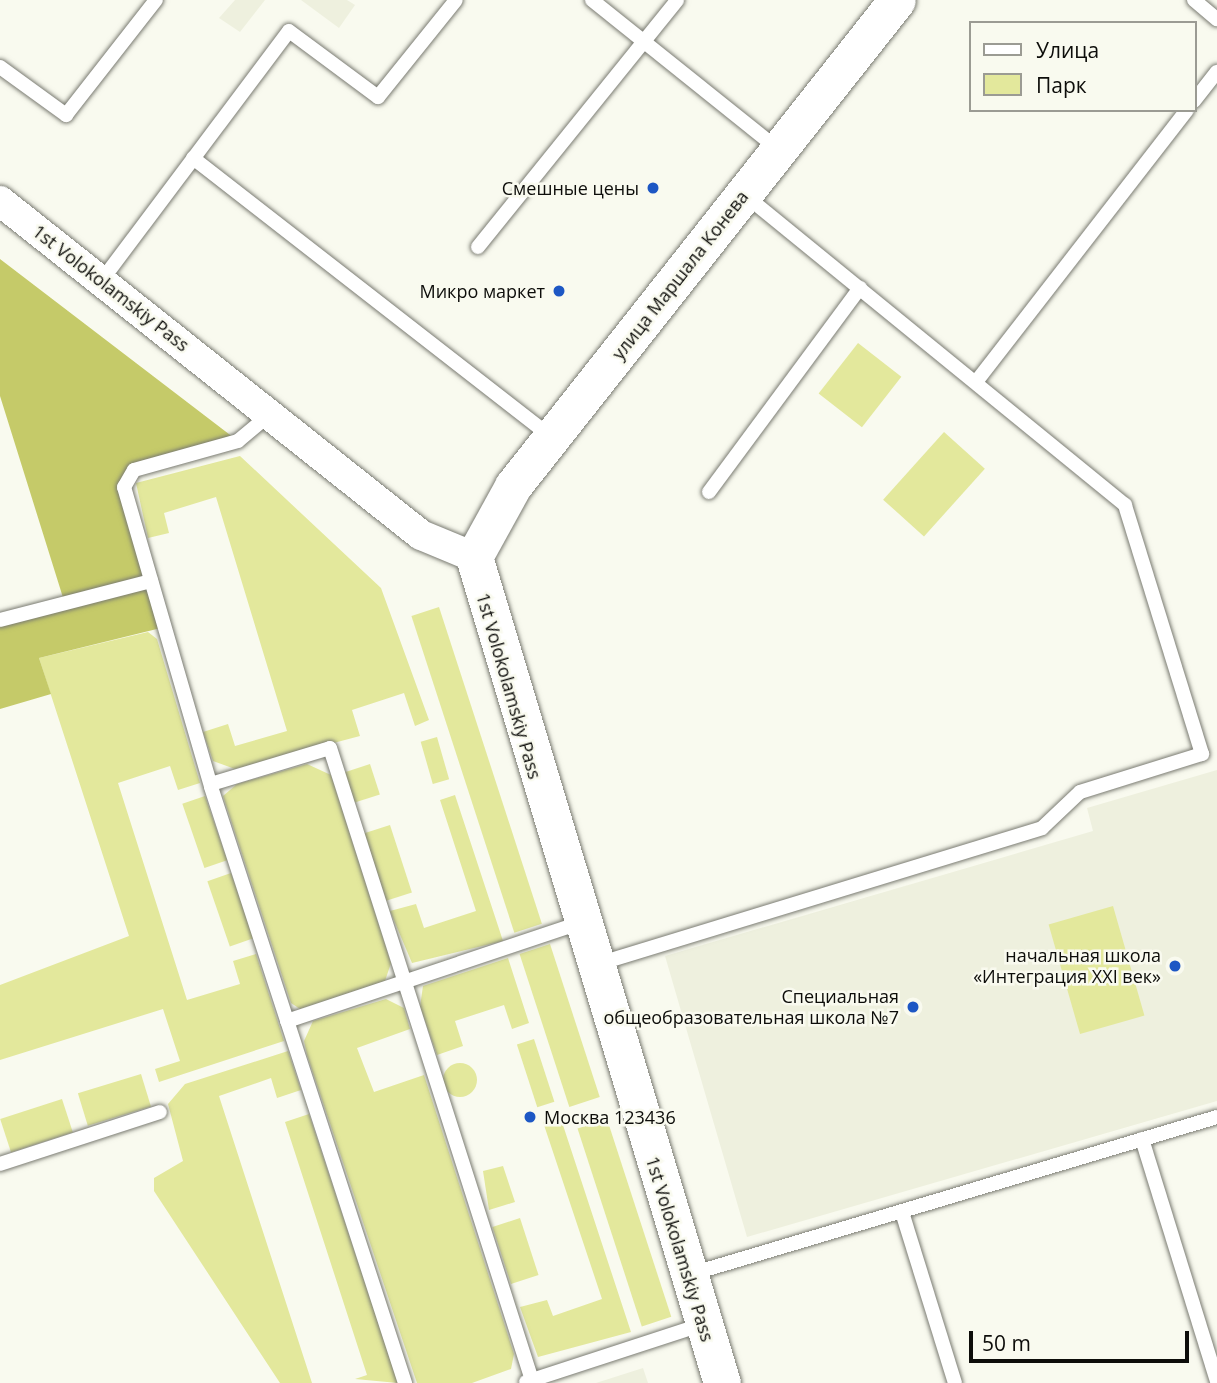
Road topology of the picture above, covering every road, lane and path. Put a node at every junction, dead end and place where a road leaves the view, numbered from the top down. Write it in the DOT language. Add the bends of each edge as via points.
graph roads {
  1 [pos="156,0"];
  2 [pos="456,0"];
  3 [pos="592,0"];
  4 [pos="677,0"];
  5 [pos="897,0"];
  6 [pos="1194,0"];
  7 [pos="1217,19"];
  8 [pos="644,42"];
  9 [pos="0,67"];
  10 [pos="1217,72"];
  11 [pos="1196,98"];
  12 [pos="1185,112"];
  13 [pos="779,150"];
  14 [pos="193,158"];
  15 [pos="744,194"];
  16 [pos="0,201"];
  17 [pos="478,247"];
  18 [pos="102,280"];
  19 [pos="860,288"];
  20 [pos="976,382"];
  21 [pos="269,415"];
  22 [pos="552,438"];
  23 [pos="709,492"];
  24 [pos="474,557"];
  25 [pos="151,581"];
  26 [pos="0,620"];
  27 [pos="211,784"];
  28 [pos="580,923"];
  29 [pos="593,965"];
  30 [pos="405,980"];
  31 [pos="287,1021"];
  32 [pos="160,1112"];
  33 [pos="1217,1116"];
  34 [pos="1142,1139"];
  35 [pos="0,1164"];
  36 [pos="902,1212"];
  37 [pos="690,1275"];
  38 [pos="704,1323"];
  39 [pos="528,1382"];
  40 [pos="719,1382"];
  41 [pos="1217,1382"];
  42 [pos="405,1383"];
  43 [pos="955,1383"];
  1 -- 9 [label="lane" via="66,115"];
  2 -- 14 [label="lane" via="378,97 289,31"];
  3 -- 8 [label="lane"];
  4 -- 8 [label="lane"];
  5 -- 13 [label="street, улица Маршала Конева"];
  6 -- 7 [label="lane"];
  8 -- 13 [label="lane"];
  8 -- 17 [label="lane"];
  10 -- 11 [label="lane"];
  12 -- 20 [label="lane"];
  13 -- 15 [label="street, улица Маршала Конева"];
  14 -- 18 [label="lane"];
  14 -- 22 [label="lane"];
  15 -- 19 [label="lane"];
  15 -- 22 [label="street, улица Маршала Конева"];
  16 -- 18 [label="street, 1st Volokolamskiy Pass"];
  18 -- 21 [label="street, 1st Volokolamskiy Pass"];
  19 -- 20 [label="lane"];
  19 -- 23 [label="lane"];
  20 -- 29 [label="lane" via="1125,505 1202,754 1080,792 1042,828"];
  21 -- 24 [label="street, 1st Volokolamskiy Pass" via="421,535"];
  21 -- 25 [label="lane" via="238,441 126,477"];
  22 -- 24 [label="street, улица Маршала Конева" via="513,486"];
  24 -- 28 [label="street, 1st Volokolamskiy Pass"];
  25 -- 26 [label="lane"];
  25 -- 27 [label="lane"];
  27 -- 30 [label="lane" via="330,748"];
  27 -- 31 [label="lane"];
  28 -- 29 [label="street, 1st Volokolamskiy Pass"];
  28 -- 30 [label="lane"];
  29 -- 37 [label="street, 1st Volokolamskiy Pass"];
  30 -- 31 [label="lane"];
  30 -- 39 [label="lane"];
  31 -- 42 [label="lane"];
  32 -- 35 [label="lane"];
  33 -- 34 [label="lane"];
  34 -- 36 [label="lane"];
  34 -- 41 [label="lane"];
  36 -- 37 [label="lane"];
  36 -- 43 [label="lane"];
  37 -- 38 [label="street, 1st Volokolamskiy Pass"];
  38 -- 39 [label="lane"];
  38 -- 40 [label="street, 1st Volokolamskiy Pass"];
}
